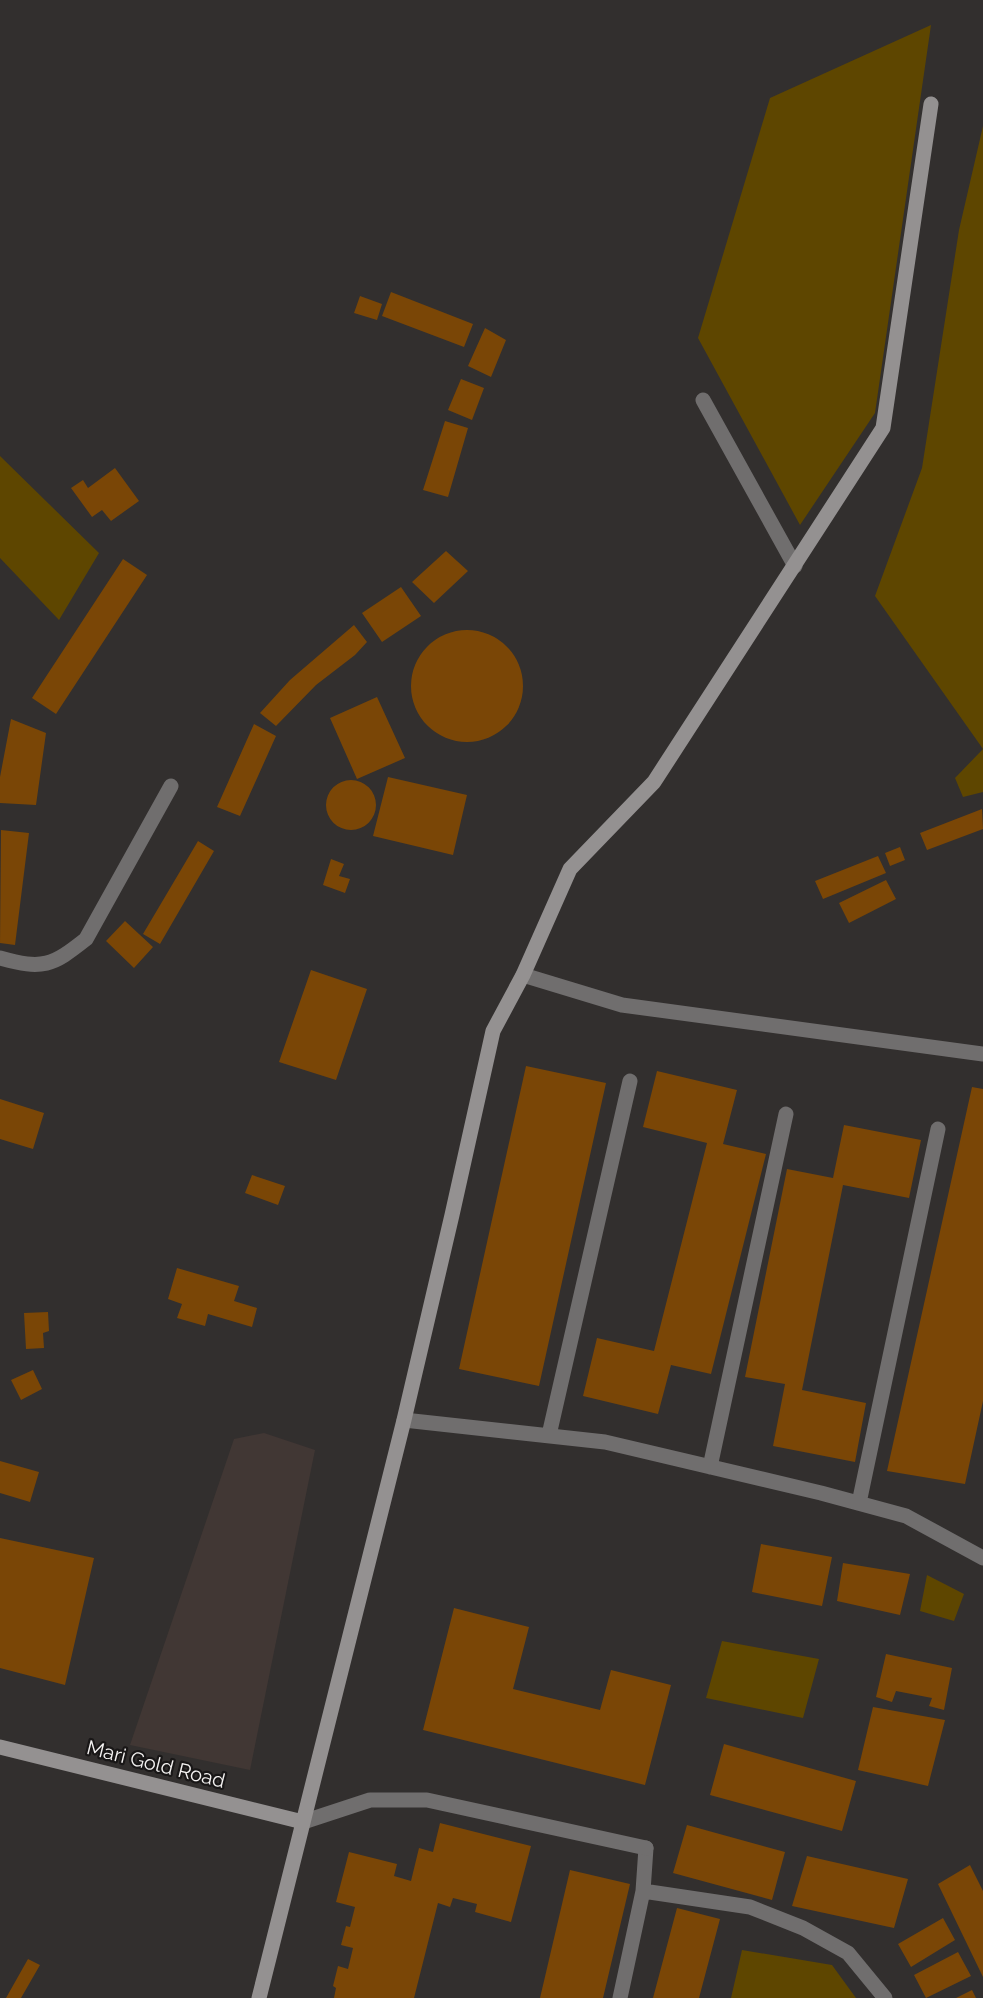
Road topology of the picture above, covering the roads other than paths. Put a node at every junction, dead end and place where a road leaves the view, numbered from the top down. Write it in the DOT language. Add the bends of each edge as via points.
graph roads {
  1 [pos="931,104"];
  2 [pos="703,400"];
  3 [pos="795,566"];
  4 [pos="171,786"];
  5 [pos="0,958"];
  6 [pos="523,975"];
  7 [pos="983,1054"];
  8 [pos="630,1081"];
  9 [pos="786,1114"];
  10 [pos="938,1129"];
  11 [pos="404,1419"];
  12 [pos="549,1436"];
  13 [pos="710,1467"];
  14 [pos="859,1503"];
  15 [pos="983,1558"];
  16 [pos="0,1747"];
  17 [pos="303,1822"];
  18 [pos="643,1891"];
  19 [pos="258,1998"];
  20 [pos="620,1998"];
  21 [pos="885,1998"];
  1 -- 3 [label="street" via="883,428"];
  2 -- 3 [label="street"];
  3 -- 6 [label="street" via="654,782 570,869"];
  4 -- 5 [label="street" via="86,939 66,955 43,965"];
  6 -- 7 [label="street" via="622,1005"];
  6 -- 11 [label="street" via="493,1031"];
  8 -- 12 [label="street"];
  9 -- 13 [label="street"];
  10 -- 14 [label="street"];
  11 -- 12 [label="street"];
  11 -- 17 [label="street"];
  12 -- 13 [label="street" via="605,1442"];
  13 -- 14 [label="street"];
  14 -- 15 [label="street" via="906,1516"];
  16 -- 17 [label="street, Mari Gold Road"];
  17 -- 18 [label="street" via="370,1800 428,1800 646,1848"];
  17 -- 19 [label="street"];
  18 -- 20 [label="street"];
  18 -- 21 [label="street" via="750,1907 803,1928 848,1953"];
}
